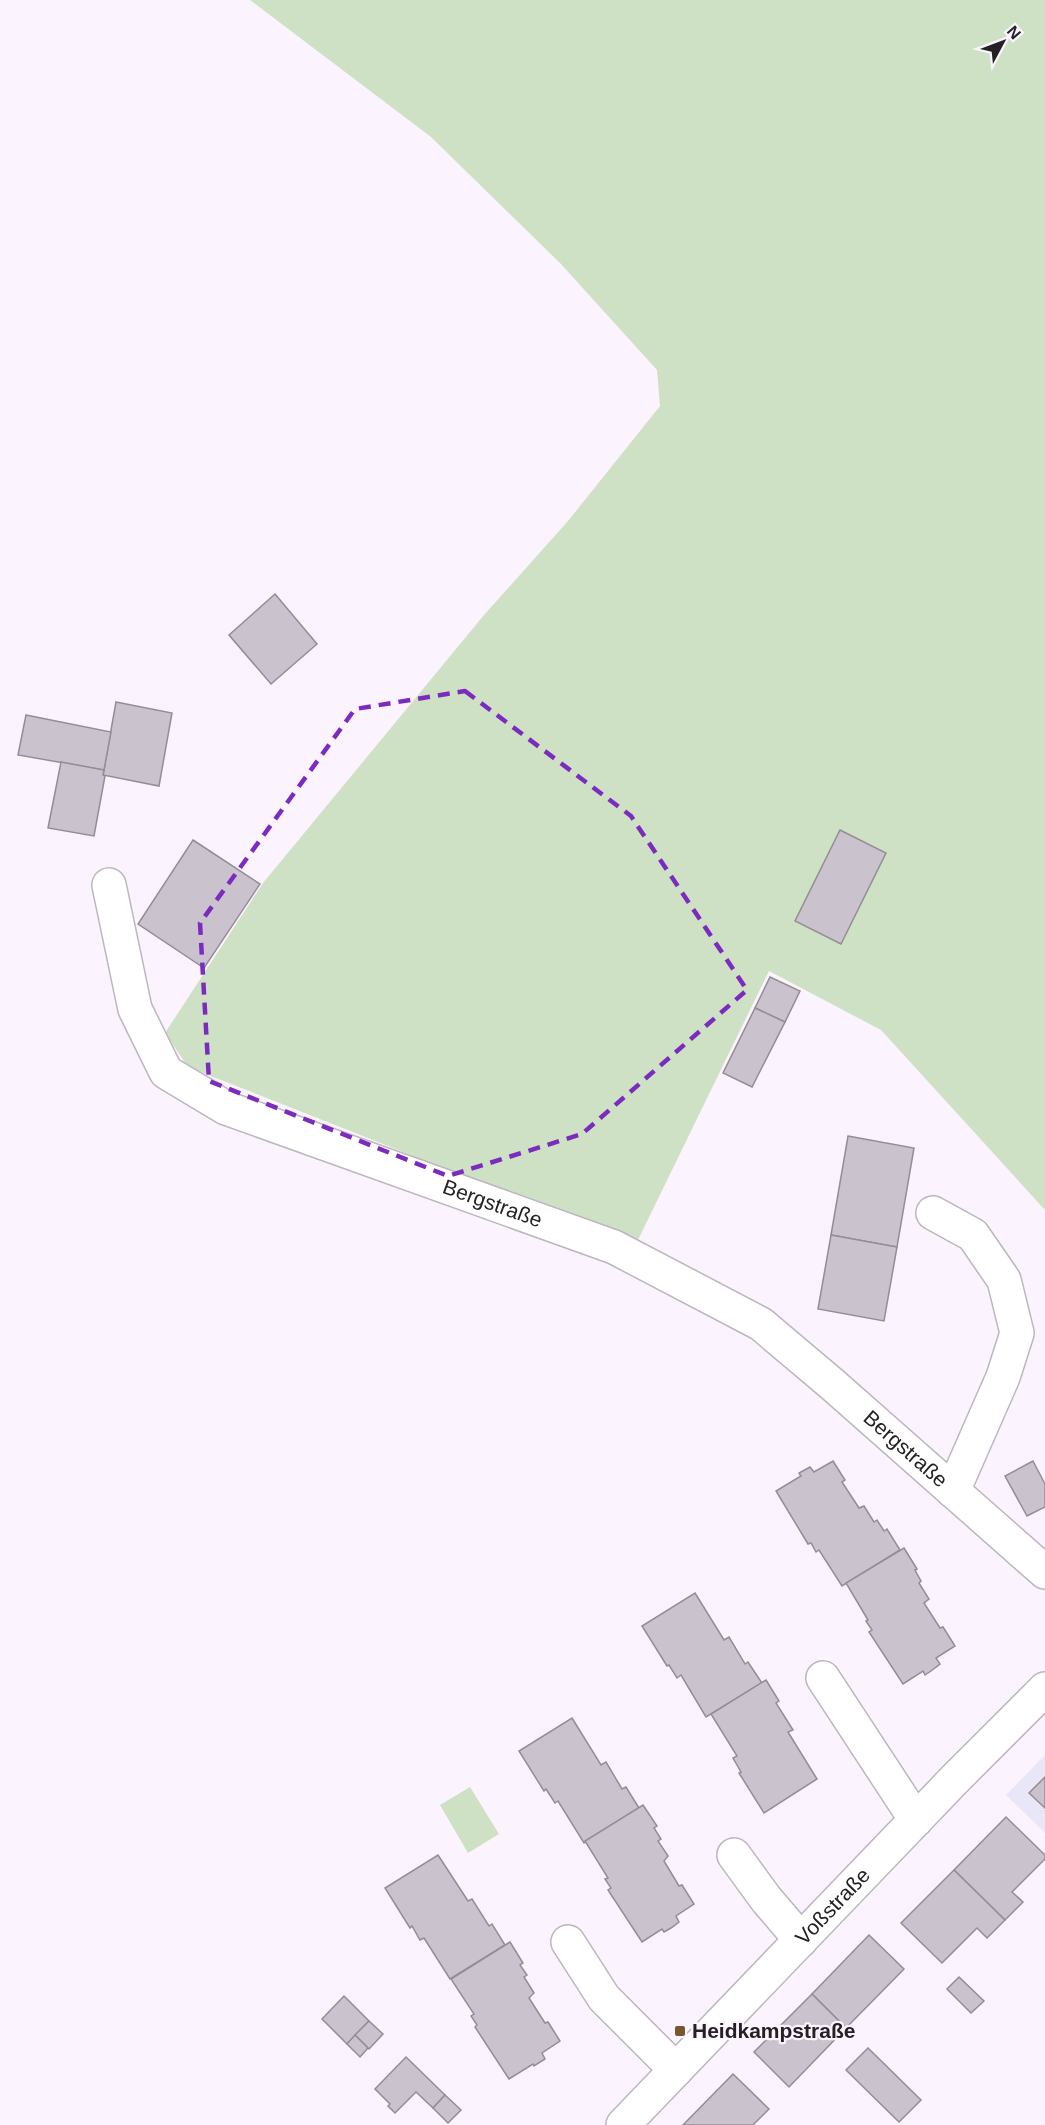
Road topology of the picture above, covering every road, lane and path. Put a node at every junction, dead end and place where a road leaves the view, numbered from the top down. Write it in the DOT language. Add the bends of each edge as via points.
graph roads {
  1 [pos="109,885"];
  2 [pos="933,1213"];
  3 [pos="953,1491"];
  4 [pos="1045,1572"];
  5 [pos="823,1678"];
  6 [pos="1045,1689"];
  7 [pos="916,1820"];
  8 [pos="734,1855"];
  9 [pos="801,1940"];
  10 [pos="568,1942"];
  11 [pos="676,2070"];
  12 [pos="622,2125"];
  1 -- 3 [label="street, Bergstraße" via="135,1009 166,1072 226,1108 614,1246 711,1296 761,1324"];
  2 -- 3 [label="street, Bergstraße" via="973,1235 1004,1280 1017,1333 1003,1377"];
  3 -- 4 [label="street, Bergstraße"];
  5 -- 7 [label="street"];
  6 -- 7 [label="street, Voßstraße"];
  7 -- 9 [label="street, Voßstraße"];
  8 -- 9 [label="street"];
  9 -- 11 [label="street, Voßstraße"];
  10 -- 11 [label="street" via="604,1998"];
  11 -- 12 [label="street, Voßstraße"];
}
